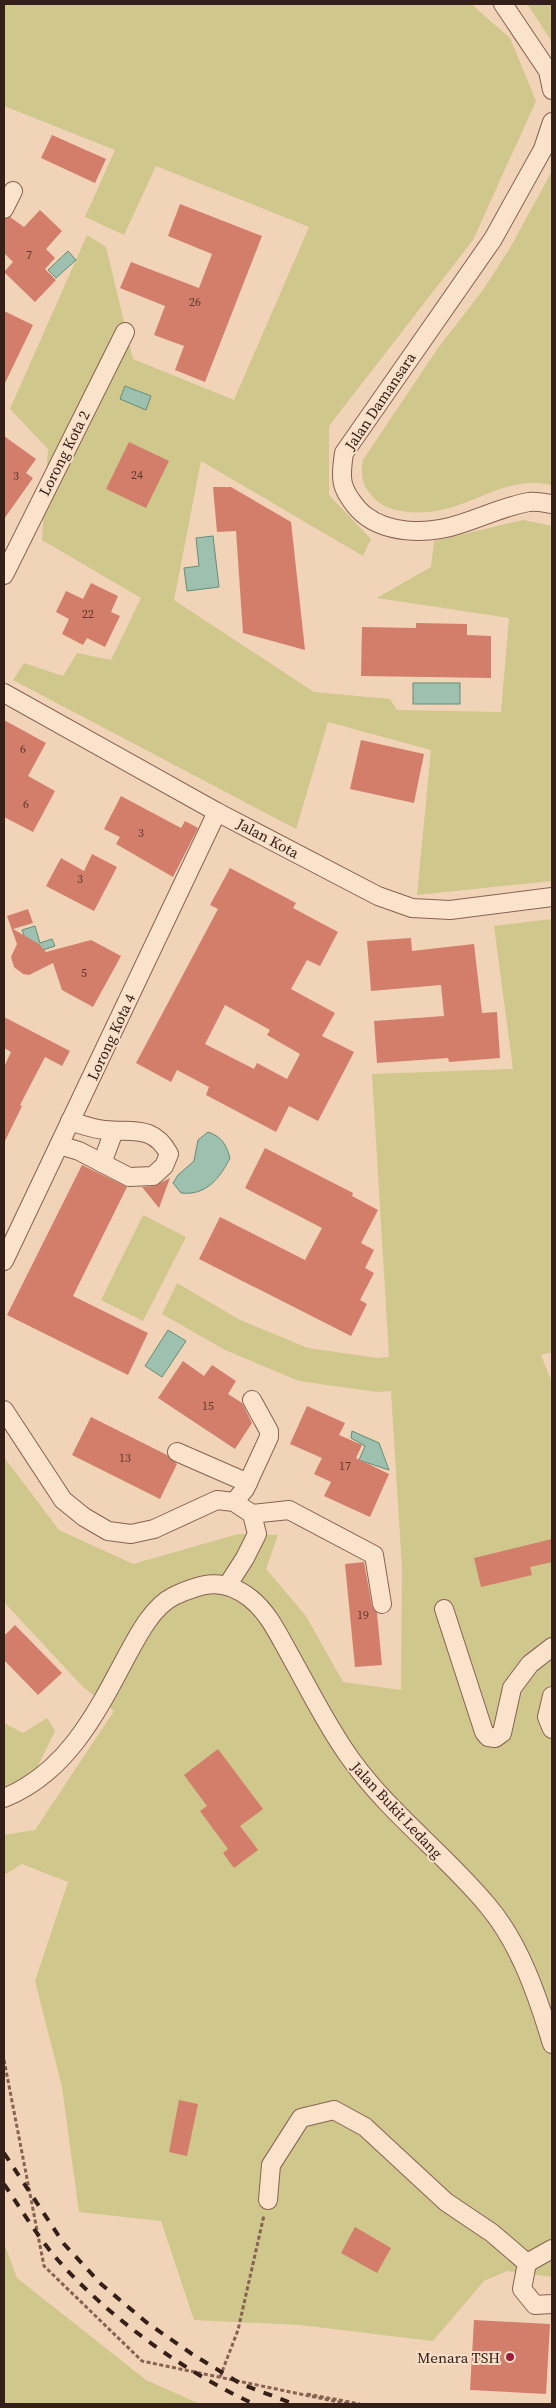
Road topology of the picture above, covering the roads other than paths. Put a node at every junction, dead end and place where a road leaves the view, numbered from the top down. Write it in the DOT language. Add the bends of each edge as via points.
graph roads {
  1 [pos="503,4"];
  2 [pos="552,90"];
  3 [pos="552,122"];
  4 [pos="13,191"];
  5 [pos="4,210"];
  6 [pos="125,332"];
  7 [pos="552,504"];
  8 [pos="4,574"];
  9 [pos="4,693"];
  10 [pos="217,812"];
  11 [pos="552,896"];
  12 [pos="70,1121"];
  13 [pos="114,1131"];
  14 [pos="59,1145"];
  15 [pos="102,1163"];
  16 [pos="4,1261"];
  17 [pos="252,1400"];
  18 [pos="4,1410"];
  19 [pos="177,1452"];
  20 [pos="248,1483"];
  21 [pos="234,1502"];
  22 [pos="252,1514"];
  23 [pos="227,1586"];
  24 [pos="382,1604"];
  25 [pos="444,1609"];
  26 [pos="552,1647"];
  27 [pos="552,1696"];
  28 [pos="552,1729"];
  29 [pos="4,1798"];
  30 [pos="552,2044"];
  31 [pos="268,2200"];
  32 [pos="552,2249"];
  33 [pos="527,2263"];
  34 [pos="541,2310"];
  1 -- 2 [label="street" via="548,70"];
  3 -- 7 [label="street, Jalan Damansara" via="543,149 493,239 344,453 340,476 348,498 364,515 381,526 405,530 432,530 458,525 530,502"];
  4 -- 5 [label="street"];
  6 -- 8 [label="street, Lorong Kota 2"];
  9 -- 10 [label="street, Jalan Kota"];
  10 -- 11 [label="street, Jalan Kota" via="378,896 412,908 450,910"];
  10 -- 12 [label="street, Lorong Kota 4"];
  12 -- 13 [label="street"];
  12 -- 14 [label="street, Lorong Kota 4"];
  13 -- 15 [label="street"];
  13 -- 15 [label="street" via="132,1129 148,1134 163,1141 169,1154 164,1166 153,1176 129,1177"];
  14 -- 15 [label="street"];
  14 -- 16 [label="street, Lorong Kota 4"];
  17 -- 20 [label="street" via="270,1434"];
  18 -- 21 [label="street" via="63,1500 108,1531 131,1534 154,1529 217,1500"];
  19 -- 20 [label="street"];
  20 -- 21 [label="street"];
  21 -- 22 [label="street"];
  22 -- 23 [label="street" via="256,1534"];
  22 -- 24 [label="street" via="289,1510 374,1555"];
  23 -- 29 [label="street, Jalan Bukit Ledang" via="204,1584 171,1598 143,1626 106,1695 67,1755 39,1780"];
  23 -- 30 [label="street, Jalan Bukit Ledang" via="249,1597 268,1616 351,1760 399,1816 488,1906 507,1932 520,1957"];
  25 -- 26 [label="street" via="488,1737 495,1738 502,1733 512,1688 530,1664"];
  27 -- 28 [label="street" via="547,1717"];
  31 -- 33 [label="street" via="271,2165 301,2118 334,2110 365,2127 446,2202 492,2233"];
  32 -- 33 [label="street"];
  33 -- 34 [label="street" via="522,2290"];
}
